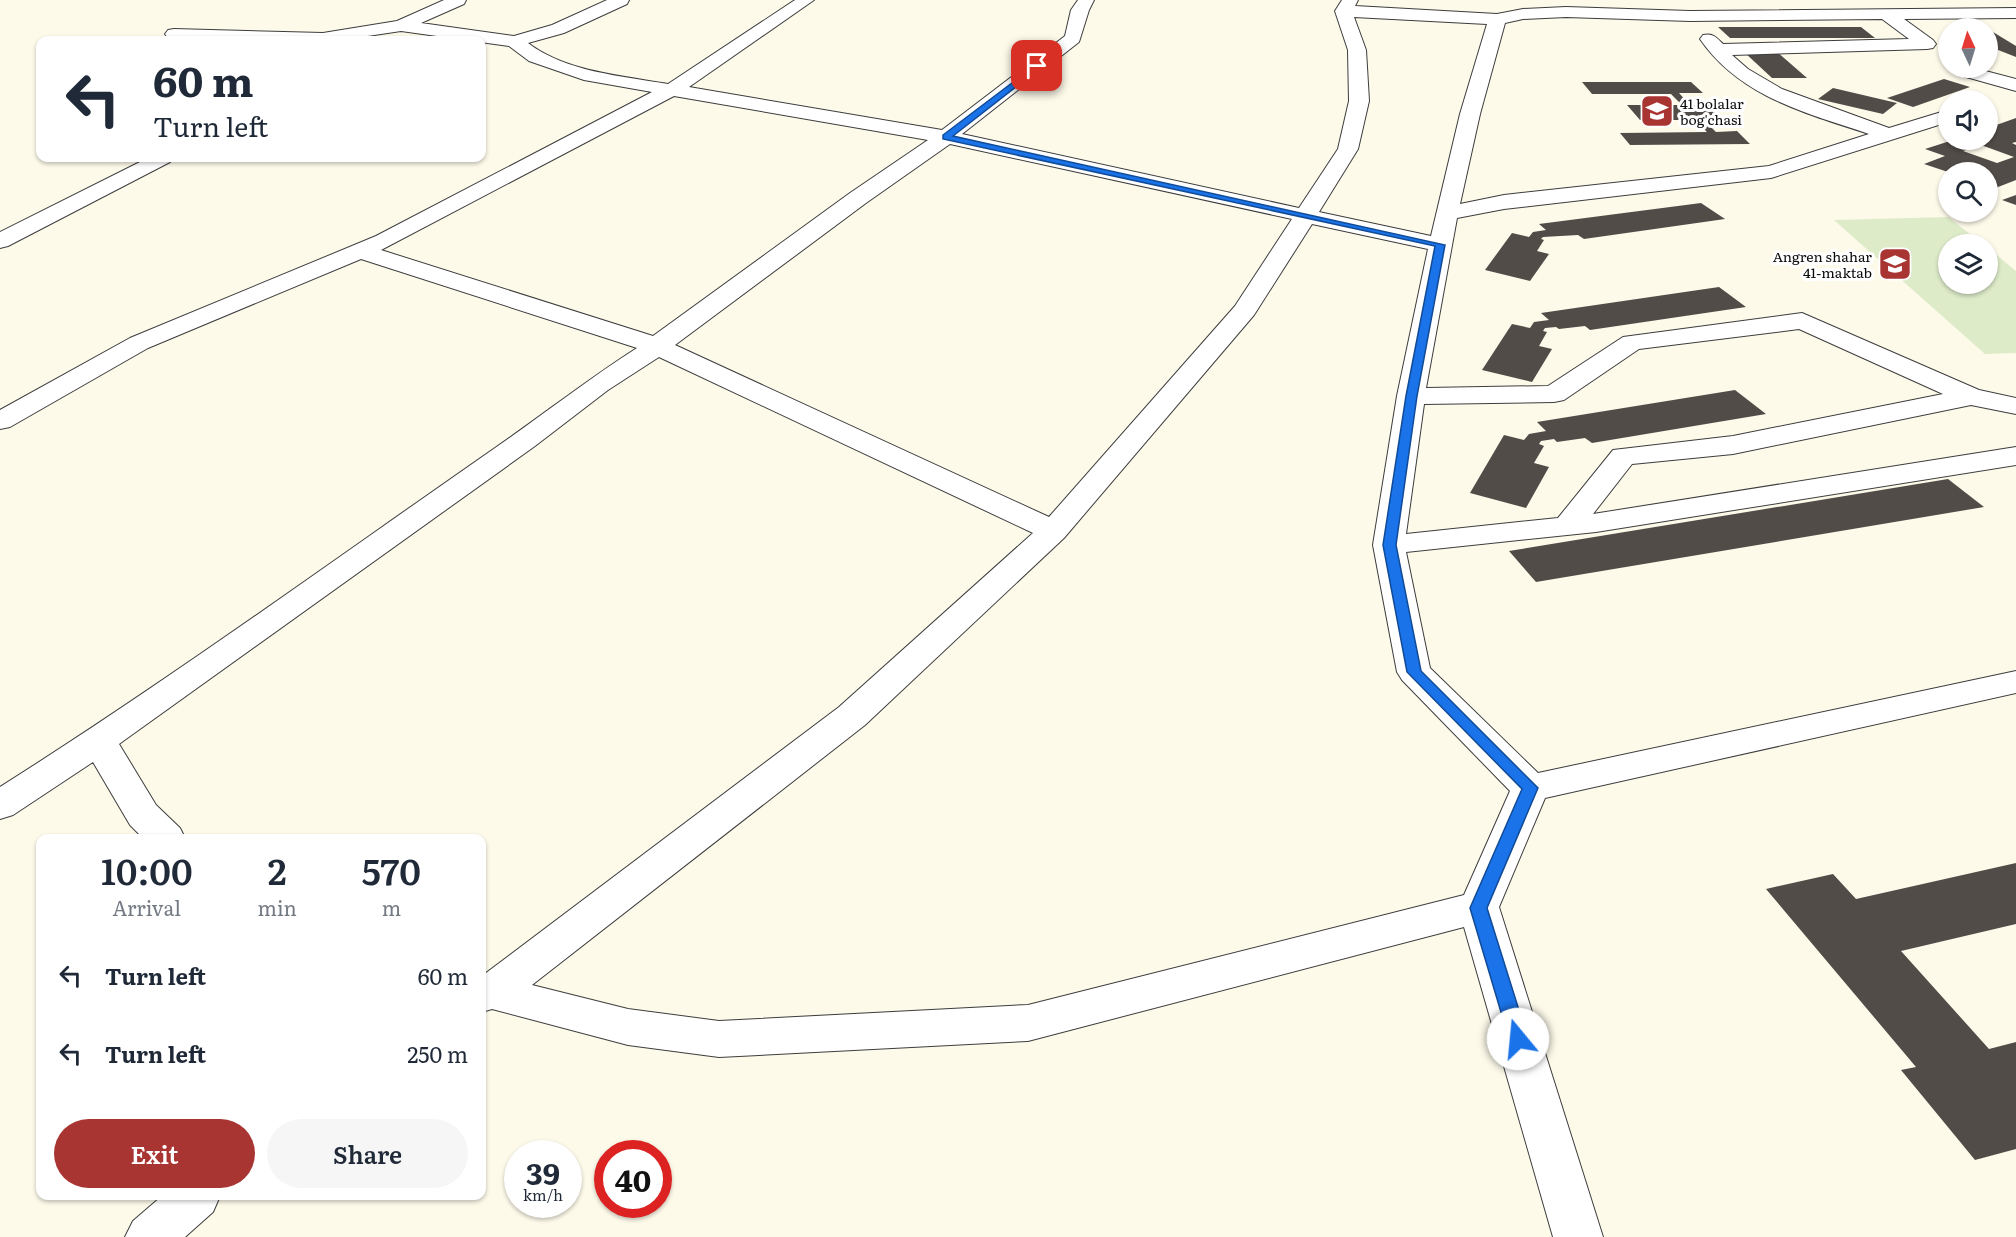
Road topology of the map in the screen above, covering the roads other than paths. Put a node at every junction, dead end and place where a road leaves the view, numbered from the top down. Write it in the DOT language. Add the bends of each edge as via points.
graph roads {
  1 [pos="458,0"];
  2 [pos="621,0"];
  3 [pos="806,0"];
  4 [pos="1086,0"];
  5 [pos="1546,0"];
  6 [pos="1991,0"];
  7 [pos="1347,6"];
  8 [pos="1566,12"];
  9 [pos="2015,13"];
  10 [pos="1886,14"];
  11 [pos="1690,16"];
  12 [pos="1497,19"];
  13 [pos="401,26"];
  14 [pos="174,34"];
  15 [pos="248,36"];
  16 [pos="336,36"];
  17 [pos="451,36"];
  18 [pos="486,39"];
  19 [pos="514,41"];
  20 [pos="1718,50"];
  21 [pos="1989,78"];
  22 [pos="2016,86"];
  23 [pos="673,89"];
  24 [pos="2016,94"];
  25 [pos="1998,100"];
  26 [pos="1938,119"];
  27 [pos="1890,135"];
  28 [pos="946,137"];
  29 [pos="155,162"];
  30 [pos="1448,213"];
  31 [pos="1304,216"];
  32 [pos="0,241"];
  33 [pos="1440,245"];
  34 [pos="359,251"];
  35 [pos="657,346"];
  36 [pos="1411,396"];
  37 [pos="1971,397"];
  38 [pos="2016,406"];
  39 [pos="0,421"];
  40 [pos="2016,456"];
  41 [pos="1567,527"];
  42 [pos="1053,531"];
  43 [pos="1389,545"];
  44 [pos="2016,682"];
  45 [pos="99,741"];
  46 [pos="1530,788"];
  47 [pos="0,805"];
  48 [pos="162,834"];
  49 [pos="1479,908"];
  50 [pos="487,994"];
  51 [pos="191,1200"];
  52 [pos="150,1237"];
  53 [pos="1578,1237"];
  1 -- 13 [label="street"];
  2 -- 19 [label="street" via="558,29"];
  3 -- 23 [label="street"];
  4 -- 28 [label="street" via="1073,38"];
  5 -- 8 [label="street"];
  6 -- 9 [label="street"];
  7 -- 12 [label="street"];
  7 -- 31 [label="street" via="1357,50 1359,100 1348,149"];
  8 -- 11 [label="street"];
  8 -- 12 [label="street"];
  9 -- 10 [label="street"];
  10 -- 11 [label="street"];
  10 -- 20 [label="street" via="1927,44"];
  11 -- 20 [label="street"];
  12 -- 30 [label="street"];
  13 -- 16 [label="street"];
  13 -- 17 [label="street"];
  14 -- 15 [label="street"];
  18 -- 19 [label="street"];
  19 -- 23 [label="street" via="535,57 591,75"];
  20 -- 27 [label="street" via="1739,71 1779,94"];
  21 -- 22 [label="street"];
  23 -- 28 [label="street"];
  23 -- 34 [label="street"];
  24 -- 25 [label="street"];
  26 -- 27 [label="street"];
  27 -- 30 [label="street" via="1771,172 1504,202"];
  28 -- 31 [label="street"];
  28 -- 35 [label="street"];
  29 -- 32 [label="street"];
  30 -- 33 [label="street"];
  31 -- 33 [label="street"];
  31 -- 42 [label="street" via="1245,310"];
  33 -- 36 [label="street"];
  34 -- 35 [label="street"];
  34 -- 39 [label="street" via="139,343"];
  35 -- 42 [label="street"];
  35 -- 45 [label="street"];
  36 -- 37 [label="street" via="1554,394 1632,342 1802,321"];
  36 -- 43 [label="street"];
  37 -- 38 [label="street"];
  37 -- 41 [label="street" via="1733,445 1623,456"];
  40 -- 41 [label="street"];
  41 -- 43 [label="street"];
  42 -- 50 [label="street" via="852,716"];
  43 -- 46 [label="street" via="1414,672"];
  44 -- 46 [label="street"];
  45 -- 47 [label="street"];
  45 -- 48 [label="street" via="143,815"];
  46 -- 49 [label="street"];
  49 -- 50 [label="street" via="1028,1023 719,1039 627,1026"];
  49 -- 53 [label="street"];
  51 -- 52 [label="street"];
}
